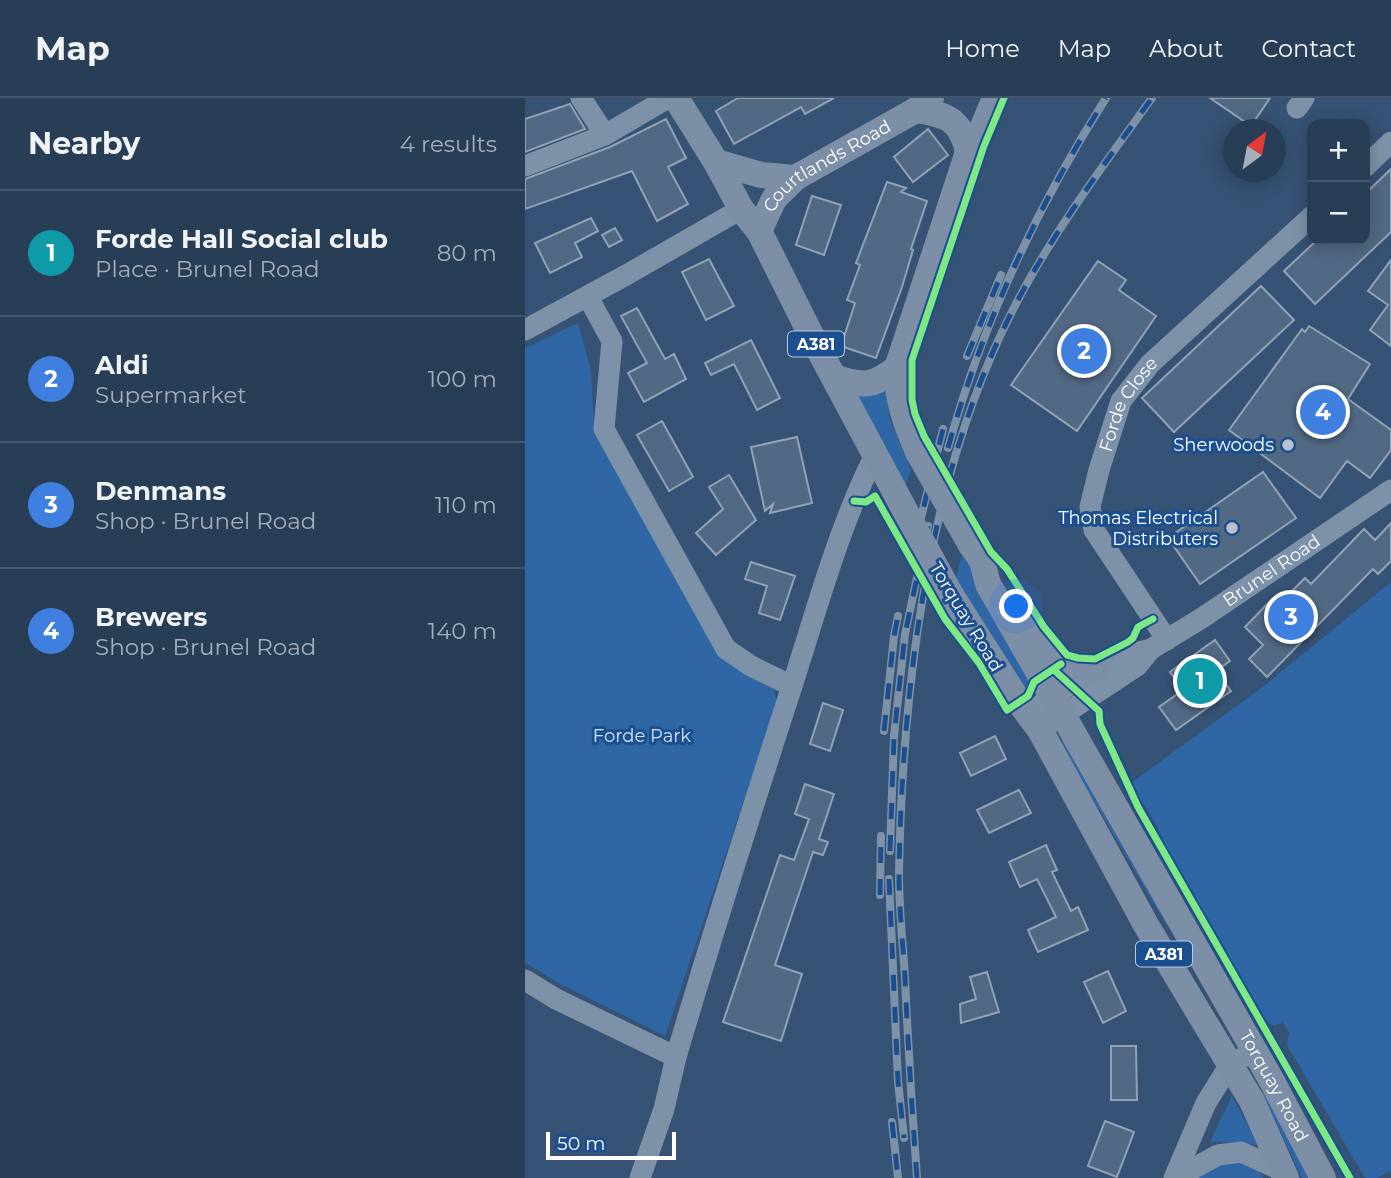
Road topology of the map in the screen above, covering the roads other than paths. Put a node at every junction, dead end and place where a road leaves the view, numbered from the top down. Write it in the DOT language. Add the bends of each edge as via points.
graph roads {
  1 [pos="581,98"];
  2 [pos="668,98"];
  3 [pos="676,98"];
  4 [pos="995,98"];
  5 [pos="923,104"];
  6 [pos="605,135"];
  7 [pos="1391,142"];
  8 [pos="968,152"];
  9 [pos="716,162"];
  10 [pos="1370,162"];
  11 [pos="525,166"];
  12 [pos="795,178"];
  13 [pos="741,209"];
  14 [pos="1307,221"];
  15 [pos="759,231"];
  16 [pos="588,297"];
  17 [pos="525,330"];
  18 [pos="897,368"];
  19 [pos="836,378"];
  20 [pos="874,457"];
  21 [pos="1391,490"];
  22 [pos="976,553"];
  23 [pos="1159,644"];
  24 [pos="1096,669"];
  25 [pos="792,686"];
  26 [pos="1057,706"];
  27 [pos="1034,722"];
  28 [pos="525,980"];
  29 [pos="1255,1052"];
  30 [pos="676,1057"];
  31 [pos="1230,1063"];
  32 [pos="1285,1174"];
  33 [pos="640,1178"];
  34 [pos="1175,1178"];
  35 [pos="1323,1178"];
  1 -- 6 [label="street"];
  2 -- 6 [label="street"];
  3 -- 9 [label="main road, Torquay Road / A381"];
  4 -- 8 [label="main road"];
  5 -- 8 [label="main road, Courtlands Road" via="956,123 964,133"];
  5 -- 12 [label="main road, Courtlands Road"];
  6 -- 11 [label="street"];
  7 -- 10 [label="street"];
  8 -- 18 [label="main road, A381"];
  9 -- 12 [label="main road" via="761,175"];
  9 -- 13 [label="main road, Torquay Road / A381"];
  12 -- 15 [label="main road, Courtlands Road" via="774,199"];
  13 -- 15 [label="main road, Torquay Road / A381"];
  13 -- 16 [label="street"];
  14 -- 23 [label="street, Forde Close" via="1150,364 1121,401 1090,507 1094,530"];
  15 -- 19 [label="main road, Torquay Road / A381"];
  16 -- 17 [label="street"];
  16 -- 25 [label="street" via="611,341 604,429 726,649"];
  18 -- 19 [label="main road, A381" via="879,381 860,385"];
  18 -- 22 [label="main road, Torquay Road / A381, bridge" via="904,422"];
  19 -- 20 [label="main road, Torquay Road / A381"];
  20 -- 25 [label="street" via="819,598"];
  20 -- 27 [label="main road, Torquay Road / A381, bridge" via="951,595"];
  21 -- 23 [label="street, Brunel Road"];
  22 -- 24 [label="main road, A381" via="1003,581 1053,653 1079,667"];
  22 -- 26 [label="main road, Torquay Road / A381" via="988,584"];
  23 -- 24 [label="street, Brunel Road"];
  23 -- 26 [label="street, Brunel Road" via="1137,666"];
  24 -- 26 [label="street, Brunel Road"];
  25 -- 30 [label="street"];
  26 -- 27 [label="street, Brunel Road"];
  26 -- 29 [label="main road, Torquay Road / A381"];
  27 -- 31 [label="main road, Torquay Road / A381" via="1146,926"];
  28 -- 30 [label="street"];
  29 -- 31 [label="street"];
  29 -- 35 [label="main road, Torquay Road / A381"];
  30 -- 33 [label="street"];
  31 -- 32 [label="main road, Torquay Road / A381"];
  31 -- 34 [label="street" via="1206,1104"];
  32 -- 34 [label="street" via="1241,1152 1218,1156"];
}
